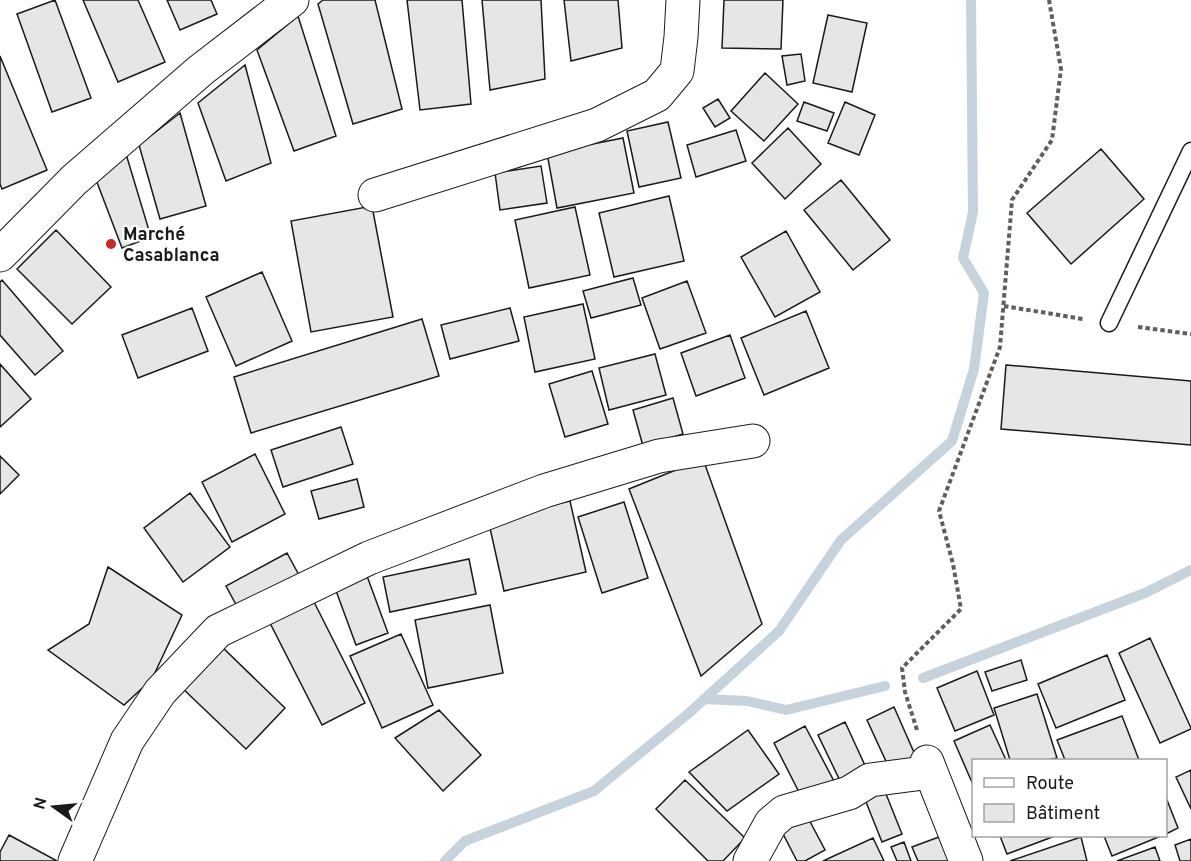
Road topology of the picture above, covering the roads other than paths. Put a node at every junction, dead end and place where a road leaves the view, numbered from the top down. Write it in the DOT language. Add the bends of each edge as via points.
graph roads {
  1 [pos="292,0"];
  2 [pos="683,0"];
  3 [pos="1191,151"];
  4 [pos="375,195"];
  5 [pos="0,255"];
  6 [pos="1109,323"];
  7 [pos="753,441"];
  8 [pos="75,861"];
  9 [pos="750,861"];
  10 [pos="966,861"];
  1 -- 5 [label="street" via="201,70 74,180"];
  2 -- 4 [label="street" via="677,71 657,95 597,124"];
  3 -- 6 [label="lane"];
  7 -- 8 [label="street" via="659,456 544,491 369,558 218,631 160,692 127,741"];
  9 -- 10 [label="street" via="771,823 784,812 849,793 870,780 929,767"];
}
